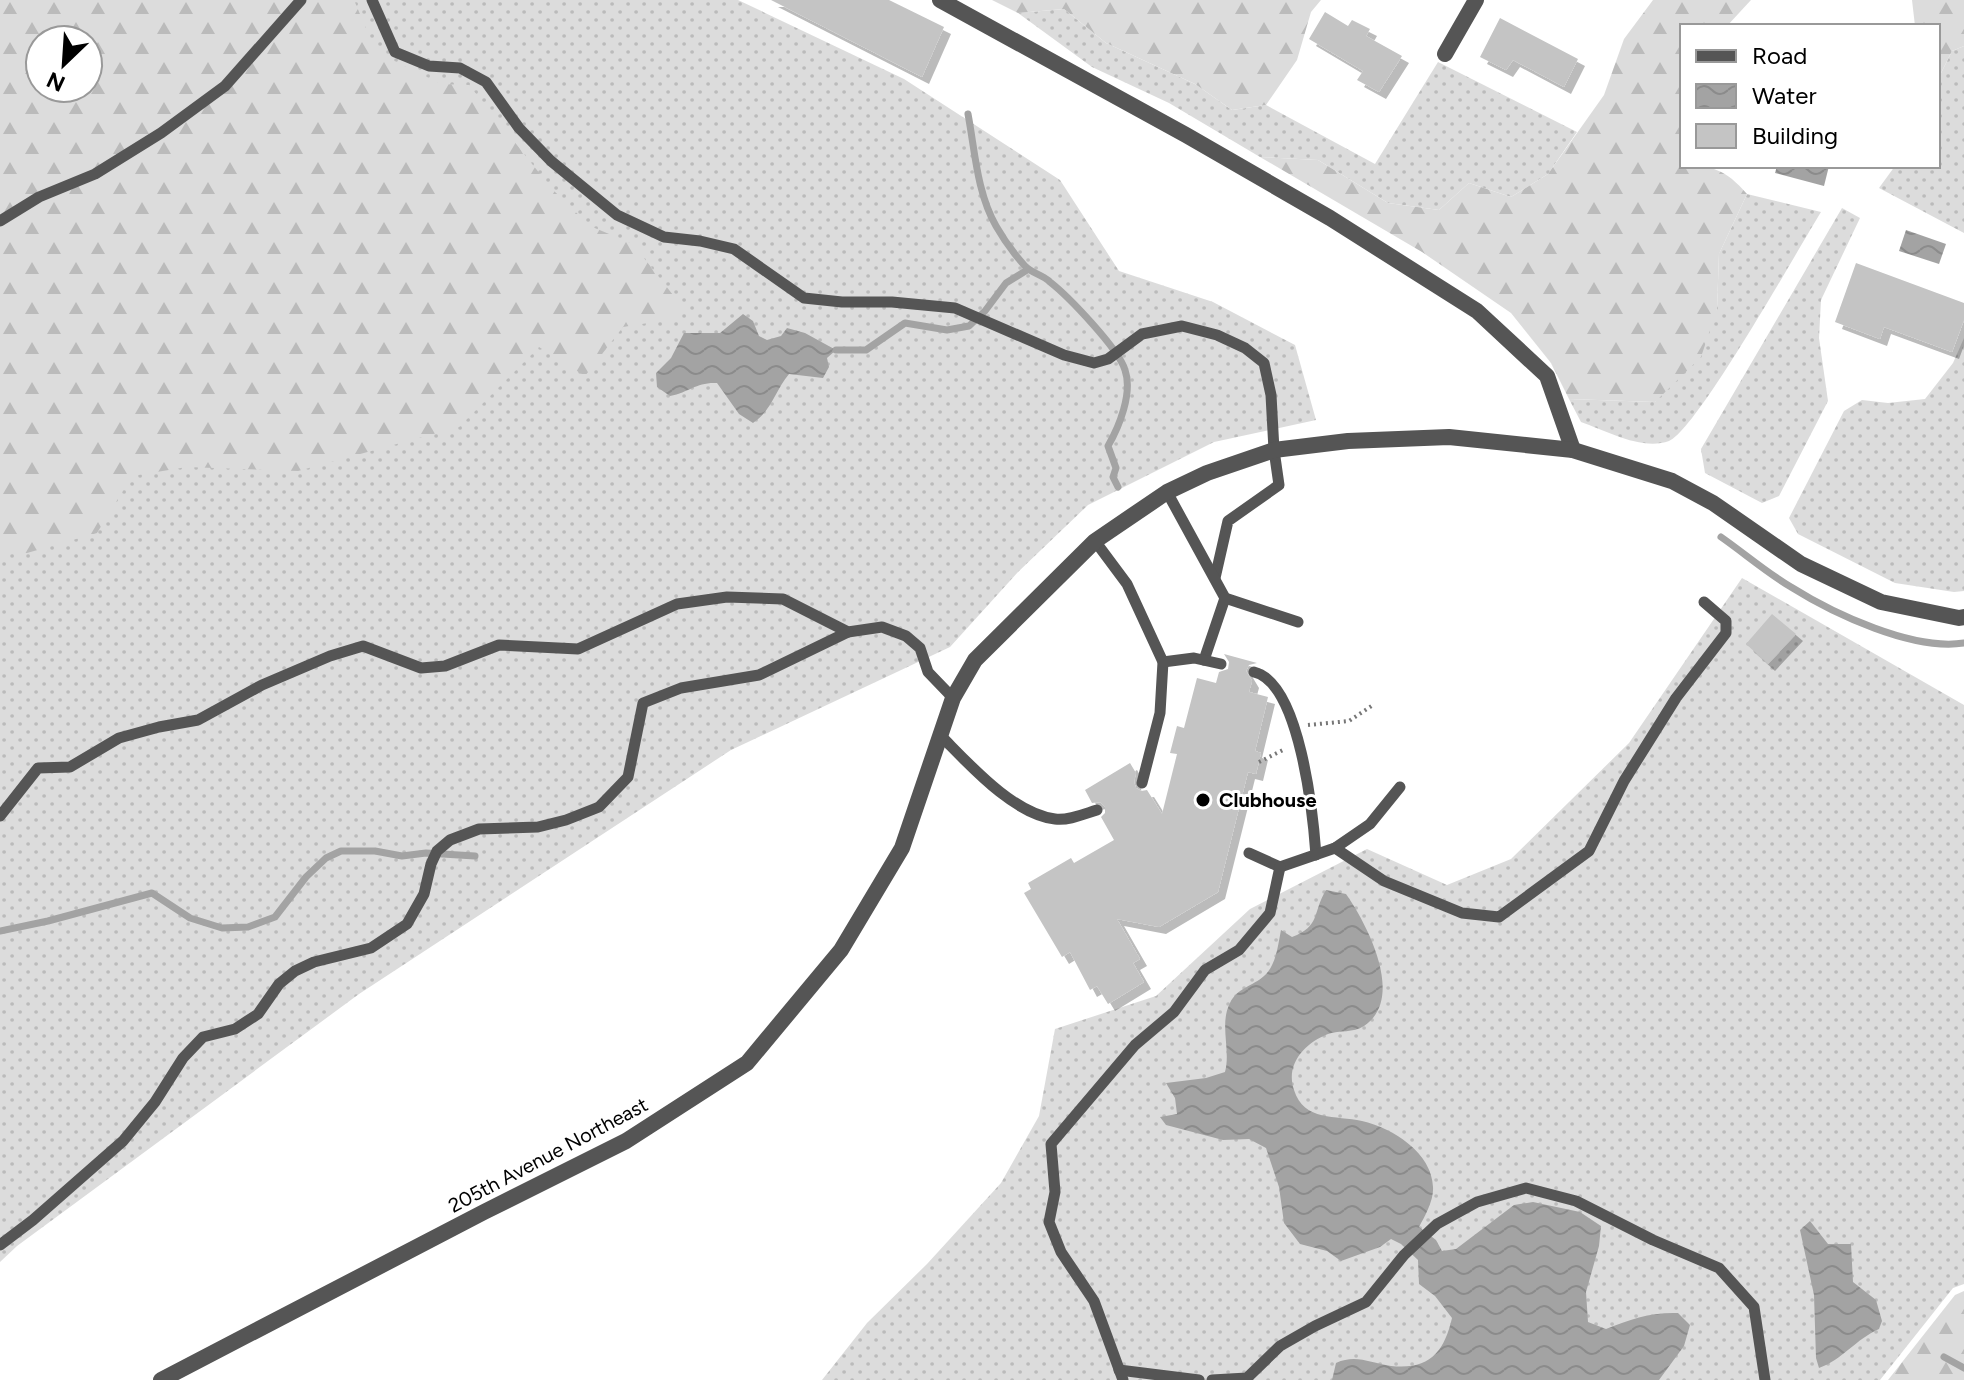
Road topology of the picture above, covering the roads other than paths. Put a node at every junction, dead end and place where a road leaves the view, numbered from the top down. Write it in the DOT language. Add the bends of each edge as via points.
graph roads {
  1 [pos="301,0"];
  2 [pos="372,0"];
  3 [pos="940,0"];
  4 [pos="1476,0"];
  5 [pos="1445,54"];
  6 [pos="0,221"];
  7 [pos="1274,450"];
  8 [pos="1573,450"];
  9 [pos="1167,492"];
  10 [pos="1095,541"];
  11 [pos="1215,578"];
  12 [pos="1225,598"];
  13 [pos="1704,602"];
  14 [pos="1964,617"];
  15 [pos="1298,622"];
  16 [pos="848,632"];
  17 [pos="1204,660"];
  18 [pos="1163,662"];
  19 [pos="1221,664"];
  20 [pos="1254,672"];
  21 [pos="953,698"];
  22 [pos="941,736"];
  23 [pos="1142,783"];
  24 [pos="1400,787"];
  25 [pos="1097,810"];
  26 [pos="0,816"];
  27 [pos="1335,848"];
  28 [pos="1249,853"];
  29 [pos="1316,855"];
  30 [pos="1280,867"];
  31 [pos="0,1245"];
  32 [pos="1121,1375"];
  33 [pos="161,1380"];
  34 [pos="1199,1380"];
  35 [pos="1212,1380"];
  36 [pos="1765,1380"];
  1 -- 6 [label="lane" via="225,86 161,133 95,174 39,197"];
  2 -- 7 [label="lane" via="395,52 429,66 460,68 486,82 551,161 617,215 664,237 734,249 804,298 955,308 1094,363 1142,334 1182,326 1217,335 1264,363"];
  3 -- 8 [label="street" via="1330,218 1477,311 1547,376"];
  4 -- 5 [label="street"];
  7 -- 8 [label="street, 205th Avenue Northeast" via="1449,437"];
  7 -- 9 [label="street, 205th Avenue Northeast"];
  7 -- 11 [label="lane" via="1279,485 1228,521"];
  8 -- 14 [label="street, 205th Avenue Northeast" via="1672,481 1801,564 1881,602"];
  9 -- 10 [label="street, 205th Avenue Northeast"];
  9 -- 11 [label="lane"];
  10 -- 18 [label="lane" via="1127,584"];
  10 -- 21 [label="street, 205th Avenue Northeast" via="975,660"];
  11 -- 12 [label="lane"];
  12 -- 15 [label="lane"];
  12 -- 17 [label="lane"];
  13 -- 27 [label="lane" via="1726,621 1726,633 1676,698 1624,781 1589,851 1499,917 1462,913 1384,881"];
  16 -- 21 [label="lane" via="882,627 906,636 920,648 928,672"];
  16 -- 26 [label="lane" via="783,599 727,597 677,604 578,649 499,645 445,666 421,668 363,646 262,685 198,720 119,738 70,767 38,768"];
  16 -- 31 [label="lane" via="759,675 681,688 643,703 628,777 599,807 538,827 479,829 450,840 437,851 424,894 407,924 371,948 295,971 258,1014 235,1029 203,1037 123,1141"];
  17 -- 18 [label="lane"];
  17 -- 19 [label="lane"];
  18 -- 23 [label="lane" via="1160,713"];
  20 -- 29 [label="lane" via="1280,692 1312,808"];
  21 -- 22 [label="street, 205th Avenue Northeast"];
  22 -- 25 [label="lane" via="977,772 1035,814 1057,820"];
  22 -- 33 [label="street, 205th Avenue Northeast" via="902,848 841,950 747,1063 626,1141"];
  24 -- 27 [label="lane" via="1370,824"];
  27 -- 29 [label="lane"];
  28 -- 30 [label="lane"];
  29 -- 30 [label="lane"];
  30 -- 32 [label="lane" via="1270,913 1239,950 1205,970 1174,1012 1135,1045 1051,1144 1055,1192 1049,1222 1061,1252 1094,1301"];
  32 -- 34 [label="lane"];
  35 -- 36 [label="lane" via="1247,1378 1280,1346 1366,1302 1437,1224 1477,1202 1526,1188 1576,1201 1719,1268 1754,1307"];
}
